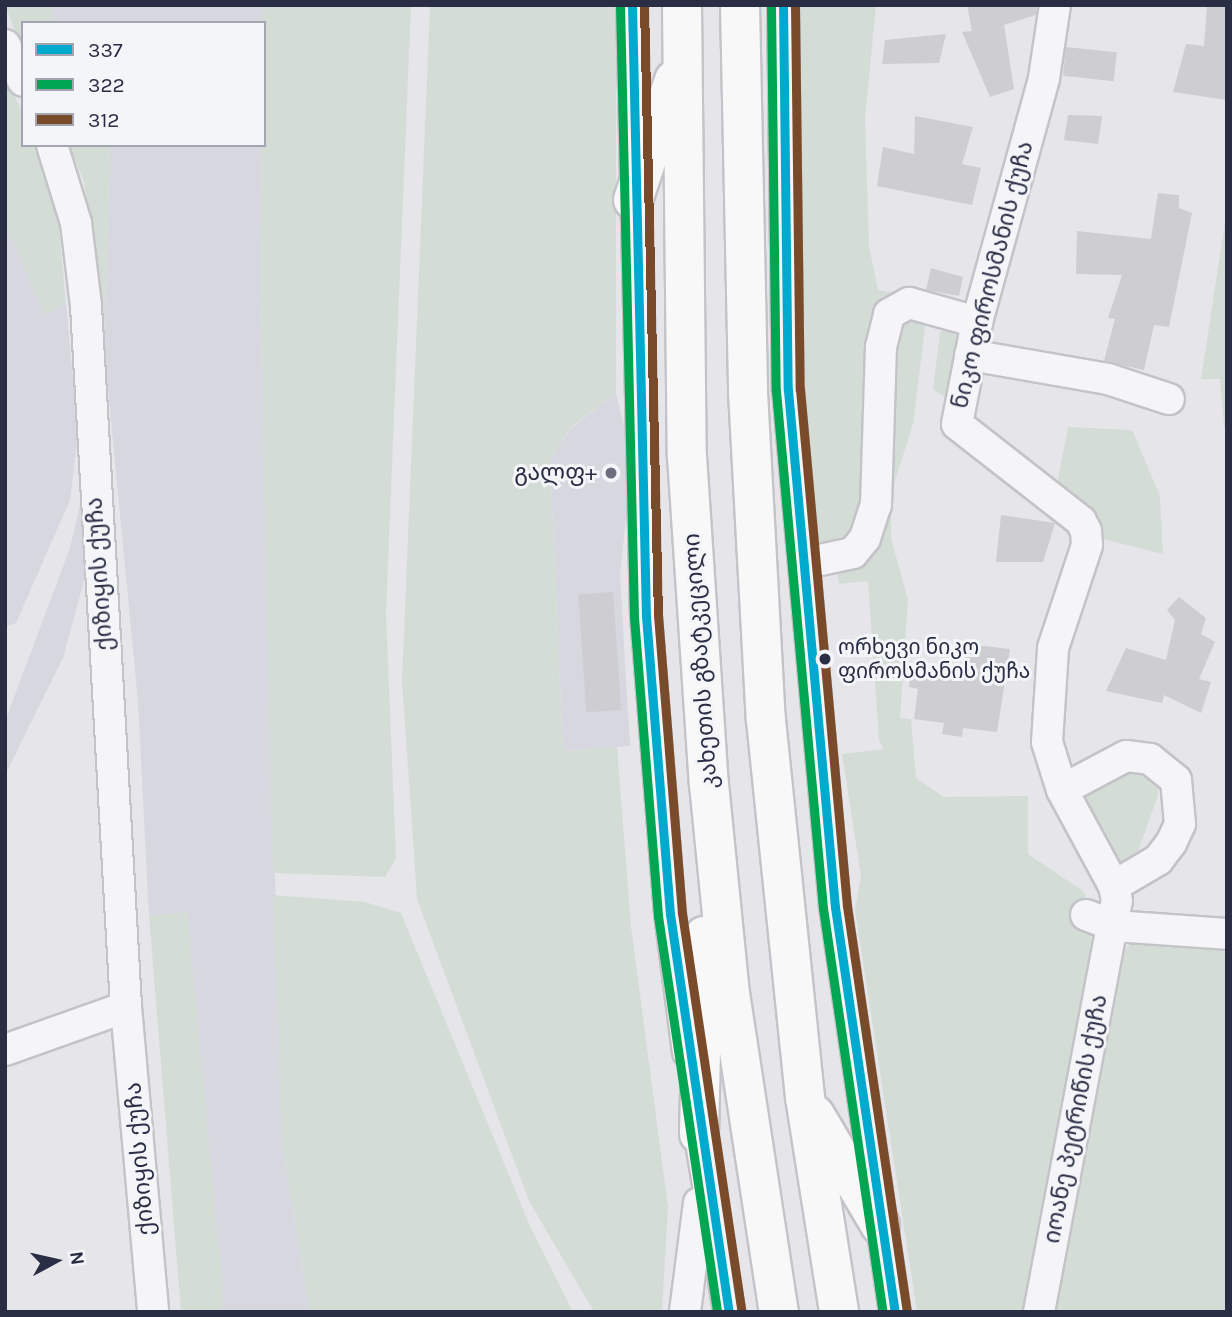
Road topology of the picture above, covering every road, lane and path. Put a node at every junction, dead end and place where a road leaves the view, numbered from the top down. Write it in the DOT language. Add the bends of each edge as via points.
graph roads {
  1 [pos="632,5"];
  2 [pos="682,5"];
  3 [pos="740,5"];
  4 [pos="783,5"];
  5 [pos="1055,5"];
  6 [pos="5,44"];
  7 [pos="682,58"];
  8 [pos="21,77"];
  9 [pos="53,147"];
  10 [pos="633,200"];
  11 [pos="977,322"];
  12 [pos="970,355"];
  13 [pos="1169,399"];
  14 [pos="806,563"];
  15 [pos="709,784"];
  16 [pos="1062,790"];
  17 [pos="1114,886"];
  18 [pos="1086,915"];
  19 [pos="1114,926"];
  20 [pos="1227,934"];
  21 [pos="126,1007"];
  22 [pos="5,1050"];
  23 [pos="805,1097"];
  24 [pos="700,1145"];
  25 [pos="880,1225"];
  26 [pos="153,1312"];
  27 [pos="685,1312"];
  28 [pos="729,1312"];
  29 [pos="779,1312"];
  30 [pos="839,1312"];
  31 [pos="895,1312"];
  32 [pos="1039,1312"];
  1 -- 10 [label="street"];
  2 -- 7 [label="highway, კახეთის გზატკეცილი"];
  3 -- 23 [label="highway" via="754,537 766,720"];
  4 -- 14 [label="street" via="788,390"];
  5 -- 11 [label="street, ნიკო ფიროსმანის ქუჩა" via="1044,79"];
  6 -- 8 [label="street"];
  7 -- 10 [label="highway"];
  7 -- 15 [label="highway, კახეთის გზატკეცილი" via="687,456"];
  9 -- 21 [label="street, ქიზიყის ქუჩა" via="76,223 86,306"];
  10 -- 24 [label="street" via="646,617 670,914"];
  11 -- 12 [label="street, ნიკო ფიროსმანის ქუჩა"];
  11 -- 14 [label="street" via="909,303 889,314 881,347 876,505 865,538 853,553"];
  12 -- 13 [label="street" via="1108,379"];
  12 -- 16 [label="street, ნიკო ფიროსმანის ქუჩა" via="957,424 1081,521 1086,531 1087,545 1053,648 1047,742"];
  14 -- 25 [label="street" via="835,906"];
  15 -- 24 [label="highway"];
  15 -- 29 [label="highway, კახეთის გზატკეცილი" via="730,993"];
  16 -- 17 [label="street, ნიკო ფიროსმანის ქუჩა"];
  16 -- 17 [label="street" via="1126,757 1150,759 1176,780 1180,824 1171,843 1158,860"];
  17 -- 19 [label="street, ნიკო ფიროსმანის ქუჩა"];
  18 -- 19 [label="street"];
  19 -- 20 [label="street"];
  19 -- 32 [label="street, იოანე პეტრიწის ქუჩა"];
  21 -- 22 [label="street"];
  21 -- 26 [label="street, ქიზიყის ქუჩა"];
  23 -- 25 [label="highway"];
  23 -- 30 [label="highway"];
  24 -- 27 [label="street"];
  24 -- 28 [label="street"];
  25 -- 31 [label="street"];
}
